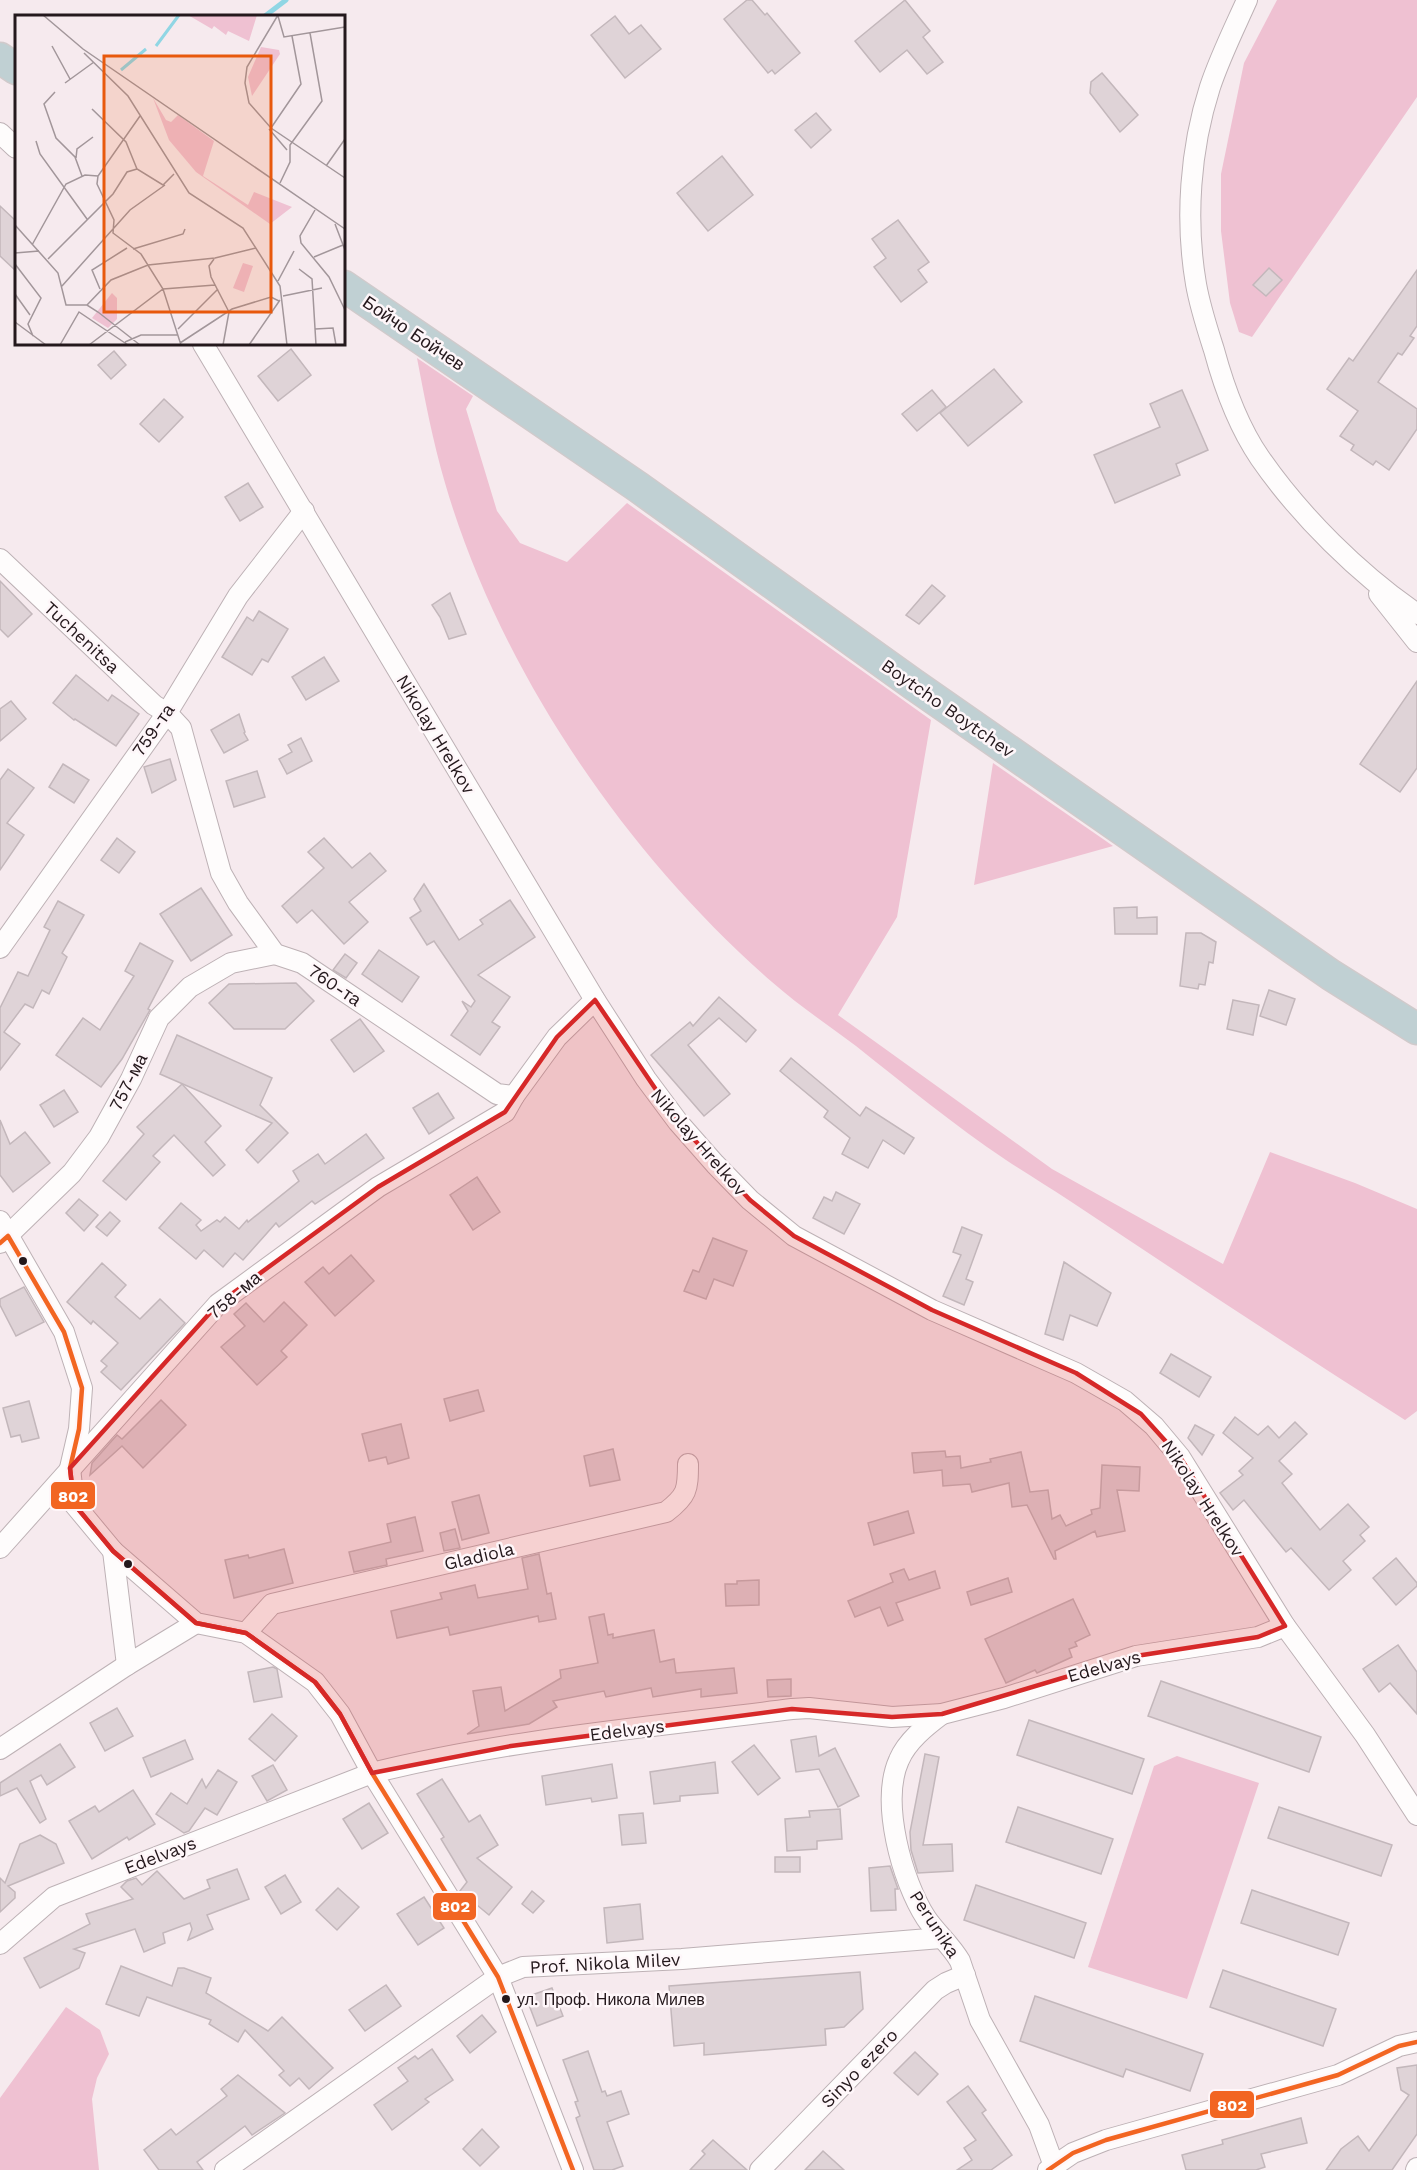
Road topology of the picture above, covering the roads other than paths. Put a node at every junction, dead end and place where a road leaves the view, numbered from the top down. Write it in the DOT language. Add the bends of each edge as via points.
graph roads {
  1 [pos="1247,0"];
  2 [pos="0,58"];
  3 [pos="15,68"];
  4 [pos="0,133"];
  5 [pos="15,147"];
  6 [pos="345,287"];
  7 [pos="204,345"];
  8 [pos="484,380"];
  9 [pos="304,511"];
  10 [pos="0,559"];
  11 [pos="1355,563"];
  12 [pos="1415,608"];
  13 [pos="1417,642"];
  14 [pos="167,713"];
  15 [pos="0,948"];
  16 [pos="275,954"];
  17 [pos="595,1000"];
  18 [pos="1417,1029"];
  19 [pos="514,1096"];
  20 [pos="3,1233"];
  21 [pos="688,1464"];
  22 [pos="70,1468"];
  23 [pos="0,1548"];
  24 [pos="113,1551"];
  25 [pos="196,1623"];
  26 [pos="1285,1626"];
  27 [pos="246,1633"];
  28 [pos="127,1665"];
  29 [pos="942,1714"];
  30 [pos="0,1749"];
  31 [pos="372,1773"];
  32 [pos="1417,1815"];
  33 [pos="941,1938"];
  34 [pos="0,1944"];
  35 [pos="965,1975"];
  36 [pos="498,1977"];
  37 [pos="1417,2042"];
  38 [pos="1052,2169"];
  39 [pos="225,2170"];
  40 [pos="573,2170"];
  41 [pos="760,2170"];
  1 -- 11 [label="street" via="1209,89 1193,166 1191,241 1197,285 1220,371 1259,457"];
  2 -- 3 [label="highway"];
  4 -- 5 [label="street"];
  6 -- 8 [label="highway, Бойчо Бойчев"];
  7 -- 9 [label="street, Nikolay Hrelkov"];
  8 -- 18 [label="highway, Boytcho Boytchev" via="1311,961"];
  9 -- 14 [label="street, 759-та" via="237,596"];
  9 -- 17 [label="street, Nikolay Hrelkov"];
  10 -- 14 [label="street, Tuchenitsa"];
  11 -- 12 [label="street"];
  11 -- 13 [label="street"];
  14 -- 15 [label="street, 759-та"];
  14 -- 16 [label="street" via="181,728 221,873"];
  16 -- 19 [label="street, 760-та" via="302,963 497,1094"];
  16 -- 20 [label="street, 757-ма" via="231,963 190,987 159,1018 99,1137 72,1173"];
  17 -- 19 [label="street" via="557,1037"];
  17 -- 26 [label="street, Nikolay Hrelkov" via="678,1122 750,1200 794,1236 932,1310 1076,1372 1141,1414 1180,1457"];
  19 -- 22 [label="street, 758-ма" via="505,1113 378,1187 218,1305"];
  20 -- 22 [label="street" via="64,1332 82,1388 79,1429"];
  21 -- 27 [label="street, Gladiola" via="688,1488 680,1502 666,1512 272,1604"];
  22 -- 23 [label="street, 758-ма"];
  22 -- 24 [label="street" via="74,1504"];
  24 -- 25 [label="street"];
  24 -- 28 [label="street"];
  25 -- 27 [label="street"];
  25 -- 28 [label="street"];
  26 -- 29 [label="street, Edelvays" via="1258,1637 1136,1656"];
  26 -- 32 [label="street, Nikolay Hrelkov" via="1365,1735"];
  27 -- 31 [label="street" via="315,1682 340,1714"];
  28 -- 30 [label="street"];
  29 -- 31 [label="street, Edelvays" via="892,1717 792,1709 510,1746"];
  29 -- 33 [label="street, Perunika" via="906,1747 892,1781 902,1869 925,1916"];
  31 -- 34 [label="street, Edelvays" via="54,1897"];
  31 -- 36 [label="street"];
  33 -- 35 [label="street, Perunika" via="955,1952"];
  33 -- 36 [label="street, Prof. Nikola Milev" via="682,1959 523,1966"];
  35 -- 38 [label="street, Perunika" via="980,2020 1039,2125"];
  35 -- 41 [label="street, Sinyo ezero" via="934,1990"];
  36 -- 39 [label="street, Prof. Nikola Milev"];
  36 -- 40 [label="street"];
  37 -- 38 [label="street" via="1399,2046 1338,2075 1106,2140 1073,2153"];
}
